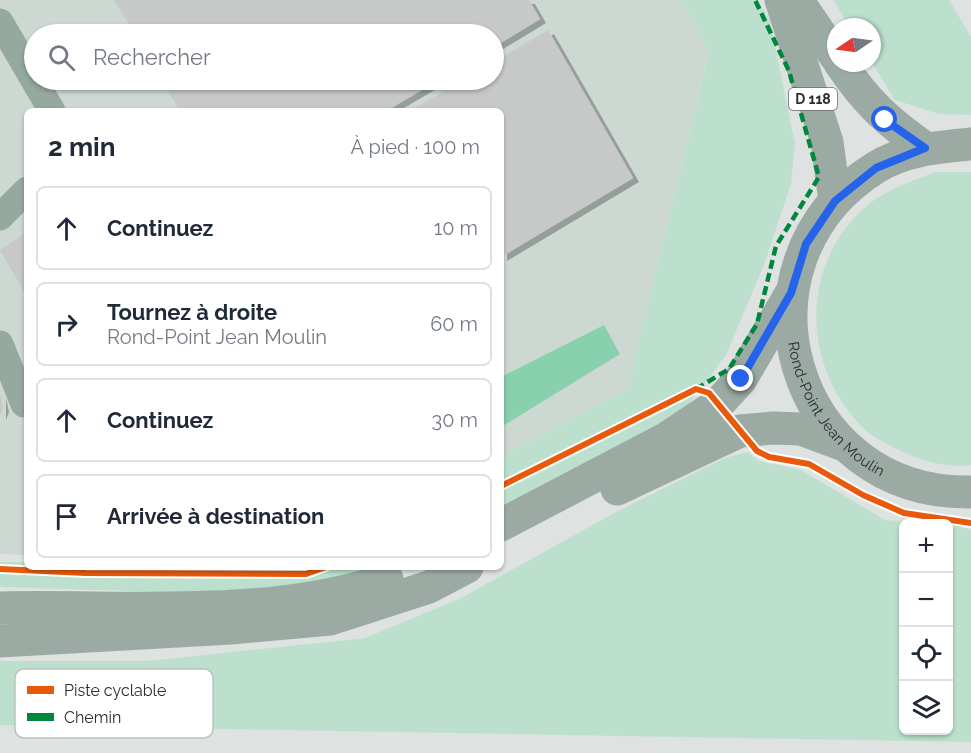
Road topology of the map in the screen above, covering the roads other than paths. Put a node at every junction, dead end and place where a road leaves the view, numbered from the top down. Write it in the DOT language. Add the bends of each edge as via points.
graph roads {
  1 [pos="781,0"];
  2 [pos="797,0"];
  3 [pos="0,22"];
  4 [pos="827,44"];
  5 [pos="24,63"];
  6 [pos="846,72"];
  7 [pos="40,90"];
  8 [pos="50,108"];
  9 [pos="971,144"];
  10 [pos="925,148"];
  11 [pos="24,193"];
  12 [pos="835,201"];
  13 [pos="0,217"];
  14 [pos="791,293"];
  15 [pos="0,344"];
  16 [pos="24,404"];
  17 [pos="844,445"];
  18 [pos="970,492"];
  19 [pos="504,523"];
  20 [pos="504,547"];
  21 [pos="411,570"];
  22 [pos="461,570"];
  23 [pos="0,608"];
  24 [pos="0,641"];
  1 -- 12 [label="main road, D 118" via="827,142"];
  2 -- 4 [label="main road"];
  3 -- 5 [label="lane"];
  6 -- 10 [label="main road, D 118" via="885,120"];
  7 -- 8 [label="lane"];
  9 -- 10 [label="main road, Rond-Point Jean Moulin"];
  10 -- 12 [label="main road, Rond-Point Jean Moulin" via="876,168"];
  11 -- 13 [label="lane"];
  12 -- 14 [label="main road, Rond-Point Jean Moulin" via="806,244"];
  14 -- 17 [label="main road, Rond-Point Jean Moulin" via="790,335 799,376 818,413"];
  14 -- 19 [label="main road" via="741,379 718,404 667,438"];
  15 -- 16 [label="lane"];
  17 -- 18 [label="main road, Rond-Point Jean Moulin" via="881,472 924,488"];
  17 -- 20 [label="main road" via="801,429 740,431"];
  21 -- 23 [label="main road" via="366,586 296,601 228,606"];
  22 -- 24 [label="main road" via="429,587 330,619"];
}
